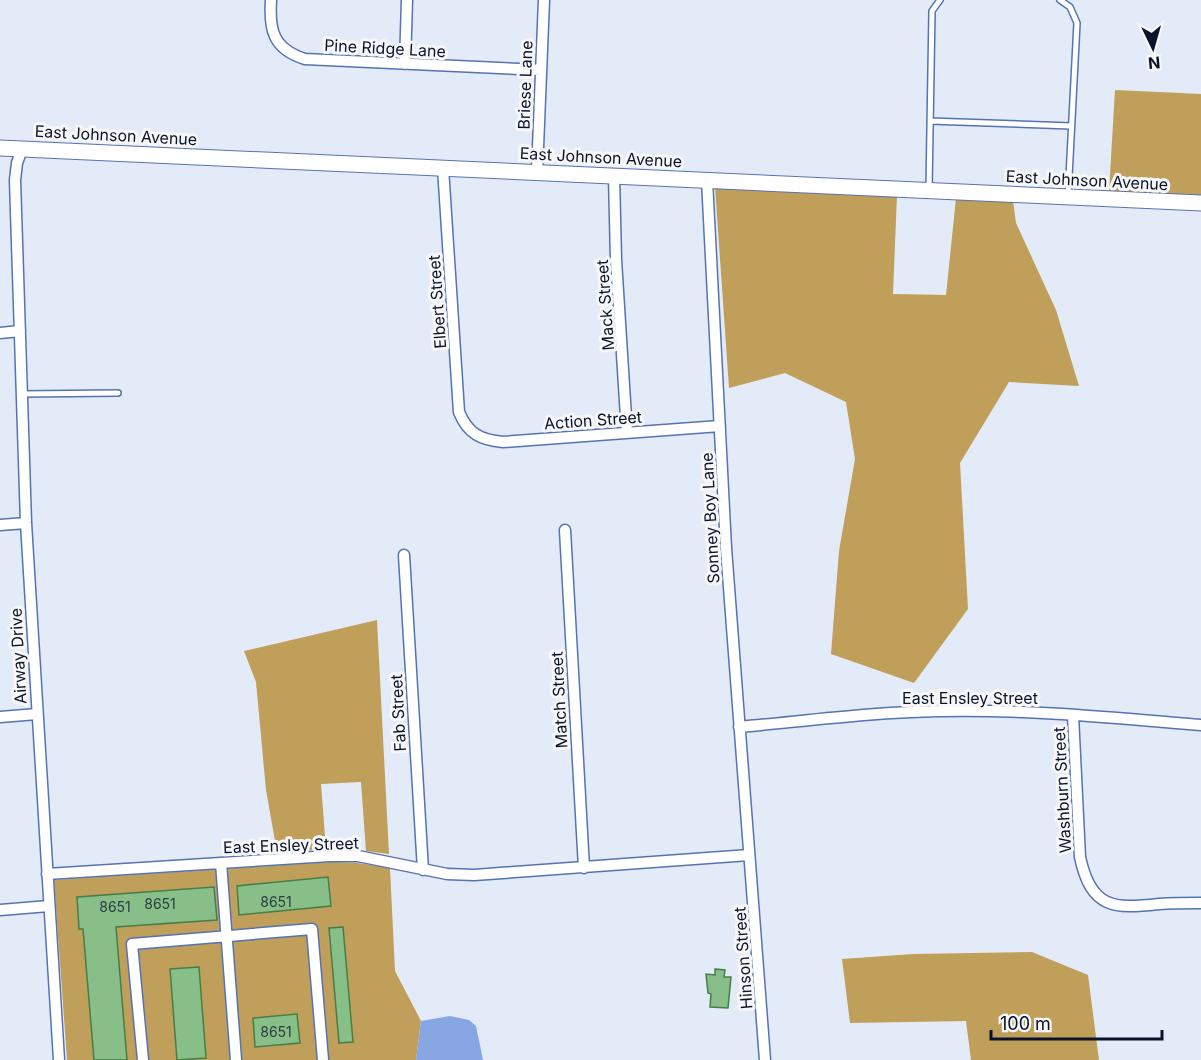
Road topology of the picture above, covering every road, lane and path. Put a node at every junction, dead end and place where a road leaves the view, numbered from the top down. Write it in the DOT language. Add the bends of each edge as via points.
graph roads {
  1 [pos="271,0"];
  2 [pos="407,0"];
  3 [pos="544,0"];
  4 [pos="940,0"];
  5 [pos="1060,0"];
  6 [pos="405,64"];
  7 [pos="541,70"];
  8 [pos="930,121"];
  9 [pos="1071,126"];
  10 [pos="0,148"];
  11 [pos="22,149"];
  12 [pos="442,168"];
  13 [pos="537,172"];
  14 [pos="614,176"];
  15 [pos="707,180"];
  16 [pos="929,190"];
  17 [pos="1068,197"];
  18 [pos="1201,203"];
  19 [pos="20,331"];
  20 [pos="0,333"];
  21 [pos="118,393"];
  22 [pos="22,394"];
  23 [pos="720,426"];
  24 [pos="471,432"];
  25 [pos="627,433"];
  26 [pos="26,523"];
  27 [pos="0,525"];
  28 [pos="565,530"];
  29 [pos="404,555"];
  30 [pos="37,714"];
  31 [pos="1073,715"];
  32 [pos="0,717"];
  33 [pos="1201,725"];
  34 [pos="739,727"];
  35 [pos="749,855"];
  36 [pos="221,863"];
  37 [pos="584,868"];
  38 [pos="423,870"];
  39 [pos="47,874"];
  40 [pos="1201,903"];
  41 [pos="49,906"];
  42 [pos="0,910"];
  43 [pos="226,936"];
  44 [pos="59,1060"];
  45 [pos="143,1060"];
  46 [pos="236,1060"];
  47 [pos="322,1060"];
  48 [pos="765,1060"];
  1 -- 6 [label="street, Pine Ridge Lane" via="272,32 294,56"];
  2 -- 6 [label="street"];
  3 -- 7 [label="street, Briese Lane"];
  4 -- 8 [label="lane" via="932,11"];
  5 -- 9 [label="lane" via="1070,7 1077,22"];
  6 -- 7 [label="street, Pine Ridge Lane"];
  7 -- 13 [label="street, Briese Lane"];
  8 -- 9 [label="lane"];
  8 -- 16 [label="lane"];
  9 -- 17 [label="lane"];
  10 -- 11 [label="main road, East Johnson Avenue"];
  11 -- 12 [label="main road, East Johnson Avenue"];
  11 -- 19 [label="street, Airway Drive" via="15,180"];
  12 -- 13 [label="main road, East Johnson Avenue"];
  12 -- 24 [label="street, Elbert Street" via="459,412"];
  13 -- 14 [label="main road, East Johnson Avenue"];
  14 -- 15 [label="main road, East Johnson Avenue"];
  14 -- 25 [label="street, Mack Street"];
  15 -- 16 [label="main road, East Johnson Avenue"];
  15 -- 23 [label="street, Sonney Boy Lane"];
  16 -- 17 [label="main road, East Johnson Avenue"];
  17 -- 18 [label="main road, East Johnson Avenue"];
  19 -- 20 [label="street"];
  19 -- 22 [label="street, Airway Drive"];
  21 -- 22 [label="lane"];
  22 -- 26 [label="street, Airway Drive"];
  23 -- 25 [label="street, Action Street"];
  23 -- 34 [label="street, Sonney Boy Lane"];
  24 -- 25 [label="street, Action Street" via="503,442"];
  26 -- 27 [label="street"];
  26 -- 30 [label="street, Airway Drive"];
  28 -- 37 [label="street, Match Street"];
  29 -- 38 [label="street, Fab Street"];
  30 -- 32 [label="street"];
  30 -- 39 [label="street, Airway Drive"];
  31 -- 33 [label="street, East Ensley Street"];
  31 -- 34 [label="street, East Ensley Street" via="900,712"];
  31 -- 40 [label="street, Washburn Street" via="1080,857 1089,884 1106,902 1125,908"];
  34 -- 35 [label="street, Sonney Boy Lane"];
  35 -- 37 [label="street, East Ensley Street"];
  35 -- 48 [label="street, Hinson Street"];
  36 -- 38 [label="street, East Ensley Street" via="358,856"];
  36 -- 39 [label="street, East Ensley Street"];
  36 -- 43 [label="street"];
  37 -- 38 [label="street, East Ensley Street" via="474,875"];
  39 -- 41 [label="street, Airway Drive"];
  41 -- 42 [label="street"];
  41 -- 44 [label="street"];
  43 -- 45 [label="street" via="132,944"];
  43 -- 46 [label="street"];
  43 -- 47 [label="street" via="312,929"];
}
